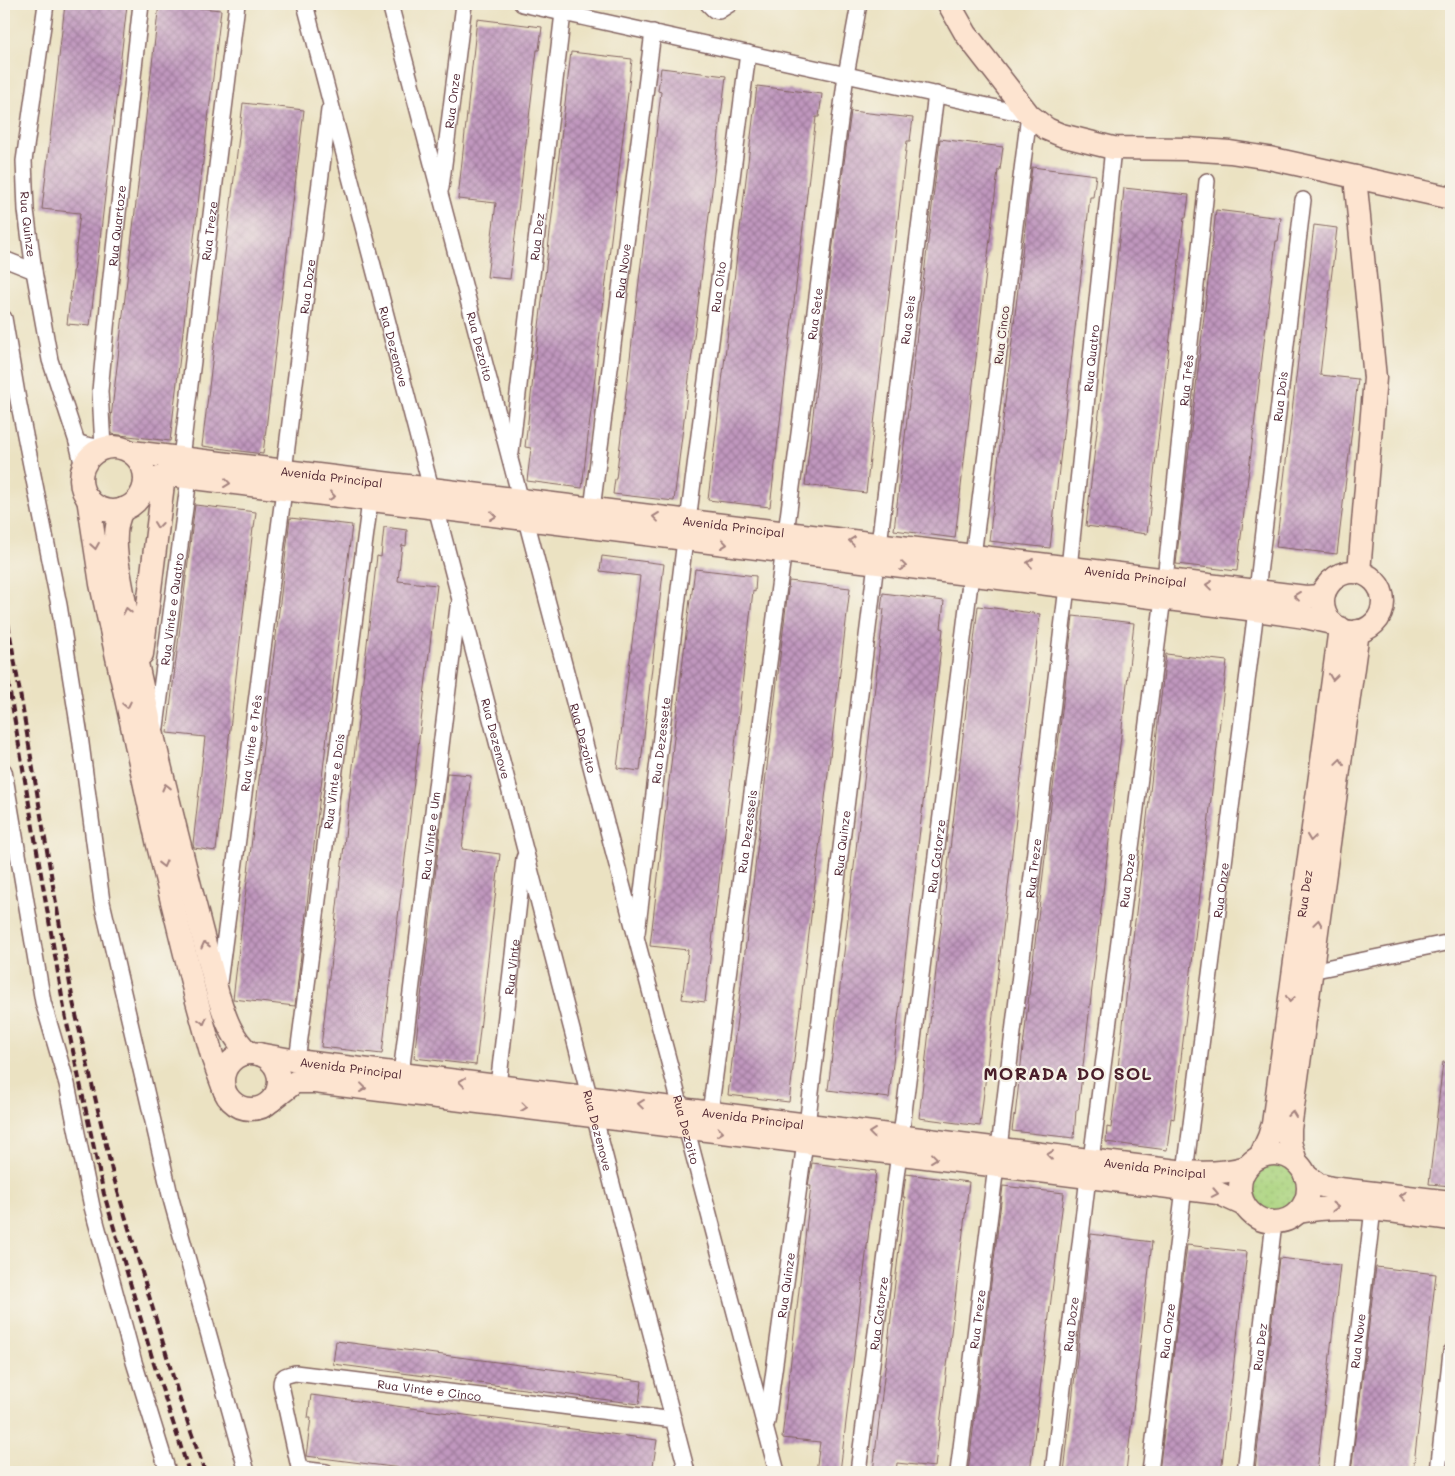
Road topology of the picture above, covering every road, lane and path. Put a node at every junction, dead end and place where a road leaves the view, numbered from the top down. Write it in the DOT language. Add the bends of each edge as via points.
graph roads {
  1 [pos="46,4"];
  2 [pos="141,4"];
  3 [pos="237,4"];
  4 [pos="305,4"];
  5 [pos="390,4"];
  6 [pos="464,4"];
  7 [pos="522,4"];
  8 [pos="708,4"];
  9 [pos="859,4"];
  10 [pos="949,4"];
  11 [pos="726,6"];
  12 [pos="563,13"];
  13 [pos="653,32"];
  14 [pos="748,53"];
  15 [pos="846,75"];
  16 [pos="936,94"];
  17 [pos="330,101"];
  18 [pos="1029,115"];
  19 [pos="1113,148"];
  20 [pos="1355,178"];
  21 [pos="1207,181"];
  22 [pos="440,198"];
  23 [pos="1451,198"];
  24 [pos="1303,200"];
  25 [pos="4,259"];
  26 [pos="34,272"];
  27 [pos="4,318"];
  28 [pos="77,442"];
  29 [pos="103,448"];
  30 [pos="132,452"];
  31 [pos="510,461"];
  32 [pos="83,467"];
  33 [pos="185,468"];
  34 [pos="155,480"];
  35 [pos="284,480"];
  36 [pos="88,498"];
  37 [pos="433,499"];
  38 [pos="370,501"];
  39 [pos="123,509"];
  40 [pos="592,509"];
  41 [pos="522,510"];
  42 [pos="686,530"];
  43 [pos="784,542"];
  44 [pos="878,554"];
  45 [pos="972,565"];
  46 [pos="1359,572"];
  47 [pos="1068,577"];
  48 [pos="1330,582"];
  49 [pos="1164,589"];
  50 [pos="460,598"];
  51 [pos="1256,600"];
  52 [pos="1343,628"];
  53 [pos="139,674"];
  54 [pos="154,740"];
  55 [pos="4,770"];
  56 [pos="525,849"];
  57 [pos="636,940"];
  58 [pos="1451,942"];
  59 [pos="1311,971"];
  60 [pos="218,995"];
  61 [pos="253,1054"];
  62 [pos="298,1061"];
  63 [pos="401,1074"];
  64 [pos="498,1086"];
  65 [pos="224,1089"];
  66 [pos="271,1101"];
  67 [pos="593,1107"];
  68 [pos="710,1112"];
  69 [pos="684,1118"];
  70 [pos="806,1133"];
  71 [pos="900,1145"];
  72 [pos="998,1157"];
  73 [pos="1253,1162"];
  74 [pos="1090,1168"];
  75 [pos="1301,1168"];
  76 [pos="1185,1180"];
  77 [pos="1451,1202"];
  78 [pos="1244,1205"];
  79 [pos="1372,1209"];
  80 [pos="1298,1212"];
  81 [pos="1451,1219"];
  82 [pos="1274,1222"];
  83 [pos="1451,1352"];
  84 [pos="674,1420"];
  85 [pos="766,1429"];
  86 [pos="299,1470"];
  87 [pos="168,1472"];
  88 [pos="247,1472"];
  89 [pos="326,1472"];
  90 [pos="687,1472"];
  91 [pos="777,1472"];
  92 [pos="858,1472"];
  93 [pos="958,1472"];
  94 [pos="1053,1472"];
  95 [pos="1150,1472"];
  96 [pos="1245,1472"];
  97 [pos="1342,1472"];
  98 [pos="1438,1472"];
  1 -- 26 [label="street, Rua Quinze" via="24,161"];
  2 -- 29 [label="street, Rua Quartoze" via="100,391"];
  3 -- 33 [label="street, Rua Treze"];
  4 -- 17 [label="street, Rua Dezenove"];
  5 -- 22 [label="street, Rua Dezoito"];
  6 -- 22 [label="street, Rua Onze"];
  7 -- 12 [label="street"];
  8 -- 11 [label="street" via="719,11"];
  9 -- 15 [label="street, Rua Sete"];
  10 -- 18 [label="street" via="966,34"];
  12 -- 13 [label="street"];
  12 -- 31 [label="street, Rua Dez"];
  13 -- 14 [label="street"];
  13 -- 40 [label="street, Rua Nove"];
  14 -- 15 [label="street"];
  14 -- 42 [label="street, Rua Oito"];
  15 -- 16 [label="street"];
  15 -- 43 [label="street, Rua Sete"];
  16 -- 18 [label="street"];
  16 -- 44 [label="street, Rua Seis"];
  17 -- 35 [label="street, Rua Doze"];
  17 -- 37 [label="street, Rua Dezenove"];
  18 -- 19 [label="street" via="1061,135"];
  18 -- 45 [label="street, Rua Cinco"];
  19 -- 20 [label="street" via="1187,148 1230,152"];
  19 -- 47 [label="street, Rua Quatro"];
  20 -- 23 [label="street"];
  20 -- 46 [label="street" via="1375,378"];
  21 -- 49 [label="street, Rua Três"];
  22 -- 31 [label="street, Rua Dezoito"];
  24 -- 51 [label="street, Rua Dois"];
  25 -- 26 [label="street"];
  26 -- 28 [label="street, Rua Quinze" via="50,360"];
  27 -- 88 [label="street" via="59,605 102,902 171,1199"];
  28 -- 29 [label="street"];
  28 -- 32 [label="street, Rua Quinze"];
  29 -- 30 [label="street, Avenida Principal"];
  29 -- 32 [label="street" via="93,453"];
  30 -- 33 [label="street, Avenida Principal"];
  30 -- 34 [label="street"];
  31 -- 41 [label="street, Rua Dezoito"];
  32 -- 36 [label="street, Avenida Principal" via="82,487"];
  33 -- 34 [label="street, Avenida Principal"];
  33 -- 35 [label="street, Avenida Principal"];
  33 -- 54 [label="street, Rua Vinte e Quatro"];
  34 -- 39 [label="street" via="138,500"];
  34 -- 53 [label="street, one-way"];
  35 -- 37 [label="street, Avenida Principal"];
  35 -- 38 [label="street, Avenida Principal, one-way"];
  35 -- 60 [label="street, Rua Vinte e Três"];
  36 -- 39 [label="street" via="107,510"];
  36 -- 65 [label="street, Avenida Principal, one-way" via="101,584 158,845 213,1059"];
  37 -- 38 [label="street, Avenida Principal"];
  37 -- 41 [label="street, Avenida Principal"];
  37 -- 50 [label="street, Rua Dezenove"];
  38 -- 62 [label="street, Rua Vinte e Dois"];
  53 -- 39 [label="street, one-way" via="115,543 119,515"];
  40 -- 41 [label="street, Avenida Principal"];
  42 -- 40 [label="street, Avenida Principal, one-way"];
  41 -- 42 [label="street, Avenida Principal"];
  41 -- 57 [label="street, Rua Dezoito"];
  42 -- 43 [label="street, Avenida Principal"];
  42 -- 57 [label="street, Rua Dezessete"];
  43 -- 44 [label="street, Avenida Principal"];
  43 -- 68 [label="street, Rua Dezesseis"];
  44 -- 45 [label="street, Avenida Principal"];
  44 -- 70 [label="street, Rua Quinze"];
  45 -- 47 [label="street, Avenida Principal"];
  45 -- 71 [label="street, Rua Catorze"];
  46 -- 48 [label="street, Avenida Principal" via="1344,574"];
  46 -- 52 [label="street" via="1369,576 1382,592 1381,612 1368,628"];
  47 -- 49 [label="street, Avenida Principal"];
  47 -- 72 [label="street, Rua Treze"];
  48 -- 51 [label="street, Avenida Principal, one-way" via="1319,596"];
  48 -- 52 [label="street" via="1323,599 1326,616"];
  49 -- 51 [label="street, Avenida Principal"];
  49 -- 74 [label="street, Rua Doze"];
  50 -- 56 [label="street, Rua Dezenove"];
  50 -- 63 [label="street, Rua Vinte e Um"];
  51 -- 52 [label="street, Avenida Principal"];
  51 -- 76 [label="street, Rua Onze"];
  59 -- 52 [label="street, one-way"];
  52 -- 73 [label="street, Rua Dez, one-way" via="1273,1124 1269,1137"];
  53 -- 54 [label="street"];
  60 -- 54 [label="street, one-way"];
  55 -- 87 [label="street" via="43,1002 67,1084 92,1207"];
  56 -- 64 [label="street, Rua Vinte"];
  56 -- 67 [label="street, Rua Dezenove"];
  57 -- 69 [label="street, Rua Dezoito"];
  58 -- 59 [label="street"];
  75 -- 59 [label="street, one-way" via="1290,1142 1290,1129"];
  60 -- 61 [label="street" via="230,1030 242,1047"];
  61 -- 62 [label="street, Avenida Principal"];
  61 -- 65 [label="street" via="233,1059 227,1065 222,1081"];
  61 -- 66 [label="street" via="267,1058 278,1074 279,1084"];
  62 -- 63 [label="street, Avenida Principal"];
  64 -- 63 [label="street, Avenida Principal, one-way"];
  64 -- 67 [label="street, Avenida Principal"];
  65 -- 66 [label="street, Avenida Principal" via="233,1103 248,1109"];
  66 -- 67 [label="street, Avenida Principal, one-way" via="295,1082 315,1082"];
  67 -- 69 [label="street, Avenida Principal"];
  67 -- 84 [label="street, Rua Dezenove"];
  68 -- 69 [label="street, Avenida Principal"];
  68 -- 70 [label="street, Avenida Principal"];
  69 -- 70 [label="street, Avenida Principal, one-way"];
  69 -- 85 [label="street, Rua Dezoito"];
  70 -- 71 [label="street, Avenida Principal"];
  70 -- 85 [label="street, Rua Quinze"];
  71 -- 72 [label="street, Avenida Principal"];
  71 -- 92 [label="street, Rua Catorze"];
  72 -- 74 [label="street, Avenida Principal"];
  72 -- 93 [label="street, Rua Treze"];
  73 -- 75 [label="street, Avenida Principal" via="1269,1154 1279,1154"];
  73 -- 76 [label="street, Avenida Principal" via="1230,1172"];
  73 -- 78 [label="street" via="1242,1176 1240,1186"];
  74 -- 76 [label="street, Avenida Principal"];
  74 -- 94 [label="street, Rua Doze"];
  77 -- 75 [label="street, Avenida Principal, one-way" via="1331,1188 1319,1185"];
  75 -- 80 [label="street" via="1308,1185 1304,1204"];
  76 -- 78 [label="street, Avenida Principal, one-way"];
  76 -- 95 [label="street, Rua Onze"];
  78 -- 82 [label="street, Avenida Principal" via="1261,1219"];
  80 -- 79 [label="street, one-way" via="1336,1207"];
  79 -- 81 [label="street"];
  79 -- 97 [label="street, Rua Nove"];
  80 -- 82 [label="street"];
  82 -- 96 [label="street, Rua Dez"];
  83 -- 98 [label="street"];
  84 -- 86 [label="street, Rua Vinte e Cinco" via="295,1373 285,1375 281,1385"];
  84 -- 90 [label="street, Rua Dezenove"];
  85 -- 91 [label="street, Rua Dezoito"];
  86 -- 89 [label="street"];
}
